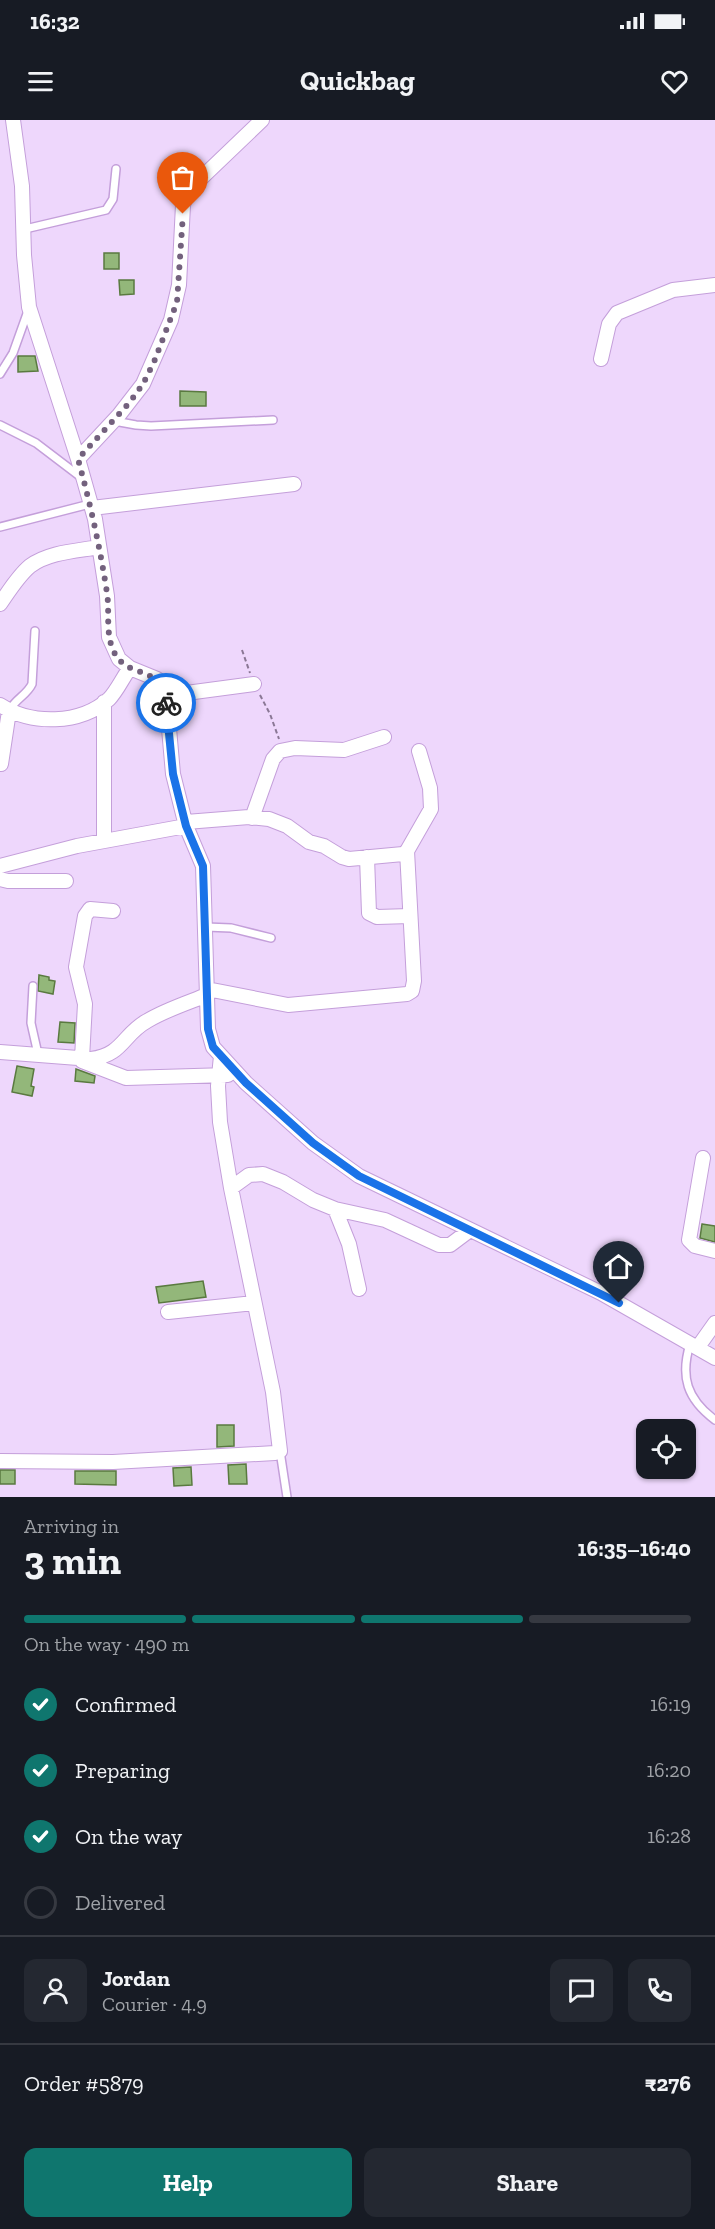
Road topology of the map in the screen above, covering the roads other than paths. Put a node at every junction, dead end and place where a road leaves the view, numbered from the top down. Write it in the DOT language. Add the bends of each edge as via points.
graph roads {
  1 [pos="13,120"];
  2 [pos="262,120"];
  3 [pos="116,169"];
  4 [pos="25,229"];
  5 [pos="715,285"];
  6 [pos="29,307"];
  7 [pos="601,359"];
  8 [pos="0,374"];
  9 [pos="273,420"];
  10 [pos="114,421"];
  11 [pos="0,425"];
  12 [pos="78,459"];
  13 [pos="84,480"];
  14 [pos="294,484"];
  15 [pos="91,506"];
  16 [pos="0,527"];
  17 [pos="99,547"];
  18 [pos="0,604"];
  19 [pos="35,631"];
  20 [pos="130,668"];
  21 [pos="254,684"];
  22 [pos="164,696"];
  23 [pos="104,702"];
  24 [pos="5,708"];
  25 [pos="384,737"];
  26 [pos="419,751"];
  27 [pos="1,764"];
  28 [pos="252,818"];
  29 [pos="186,824"];
  30 [pos="104,841"];
  31 [pos="406,852"];
  32 [pos="367,857"];
  33 [pos="0,866"];
  34 [pos="0,879"];
  35 [pos="66,881"];
  36 [pos="113,911"];
  37 [pos="410,916"];
  38 [pos="206,927"];
  39 [pos="271,938"];
  40 [pos="33,986"];
  41 [pos="207,992"];
  42 [pos="0,1052"];
  43 [pos="38,1054"];
  44 [pos="221,1056"];
  45 [pos="78,1058"];
  46 [pos="219,1075"];
  47 [pos="239,1075"];
  48 [pos="703,1158"];
  49 [pos="231,1188"];
  50 [pos="335,1209"];
  51 [pos="470,1230"];
  52 [pos="715,1251"];
  53 [pos="359,1289"];
  54 [pos="254,1303"];
  55 [pos="168,1312"];
  56 [pos="715,1323"];
  57 [pos="694,1345"];
  58 [pos="715,1358"];
  59 [pos="715,1420"];
  60 [pos="280,1451"];
  61 [pos="0,1461"];
  62 [pos="287,1497"];
  1 -- 4 [label="street"];
  2 -- 10 [label="street" via="186,196 179,285 171,320 143,384"];
  3 -- 4 [label="lane" via="113,199 106,210"];
  4 -- 6 [label="street"];
  5 -- 7 [label="street" via="673,290 617,313 609,324"];
  6 -- 8 [label="lane" via="13,353"];
  6 -- 12 [label="street"];
  9 -- 10 [label="lane" via="151,426"];
  10 -- 12 [label="street"];
  11 -- 13 [label="lane" via="36,443"];
  12 -- 13 [label="street"];
  13 -- 15 [label="street"];
  14 -- 15 [label="street"];
  15 -- 16 [label="lane"];
  15 -- 17 [label="street"];
  17 -- 18 [label="street" via="58,554 31,565"];
  17 -- 20 [label="street" via="109,637 114,652"];
  19 -- 24 [label="lane" via="31,688"];
  20 -- 22 [label="street" via="157,679"];
  20 -- 23 [label="street"];
  21 -- 22 [label="street"];
  22 -- 29 [label="street" via="173,774"];
  23 -- 24 [label="street" via="94,710 64,719 36,719"];
  23 -- 30 [label="street"];
  24 -- 27 [label="street"];
  25 -- 28 [label="street" via="344,750 283,750 273,759"];
  26 -- 31 [label="street" via="430,788 431,809"];
  28 -- 29 [label="street"];
  28 -- 32 [label="street" via="287,826 309,842 342,857"];
  29 -- 30 [label="street"];
  29 -- 38 [label="street" via="203,866"];
  30 -- 33 [label="street"];
  31 -- 32 [label="street"];
  31 -- 37 [label="street"];
  32 -- 37 [label="street" via="369,913 377,917"];
  34 -- 35 [label="street"];
  36 -- 45 [label="street" via="90,909 84,916 76,967 85,1004"];
  37 -- 41 [label="street" via="414,981 407,994 288,1005"];
  38 -- 39 [label="lane" via="231,928"];
  38 -- 41 [label="street"];
  40 -- 43 [label="lane" via="31,1023"];
  41 -- 44 [label="street" via="208,1029 213,1047"];
  41 -- 45 [label="street" via="146,1021 105,1057"];
  42 -- 43 [label="street"];
  43 -- 45 [label="street"];
  44 -- 46 [label="street"];
  44 -- 47 [label="street"];
  45 -- 46 [label="street" via="126,1078"];
  46 -- 47 [label="street"];
  46 -- 49 [label="street" via="220,1122"];
  47 -- 51 [label="street" via="313,1143 359,1176"];
  48 -- 52 [label="street" via="690,1240 695,1246"];
  49 -- 50 [label="street" via="249,1175 263,1174"];
  49 -- 54 [label="street"];
  50 -- 51 [label="street" via="385,1220 445,1246"];
  50 -- 53 [label="street" via="350,1244"];
  51 -- 57 [label="street" via="601,1293"];
  54 -- 55 [label="street"];
  54 -- 60 [label="street" via="273,1392"];
  56 -- 57 [label="street"];
  57 -- 58 [label="street"];
  57 -- 59 [label="lane" via="685,1365 686,1381 704,1411"];
  60 -- 61 [label="street" via="113,1462"];
  60 -- 62 [label="lane"];
}
